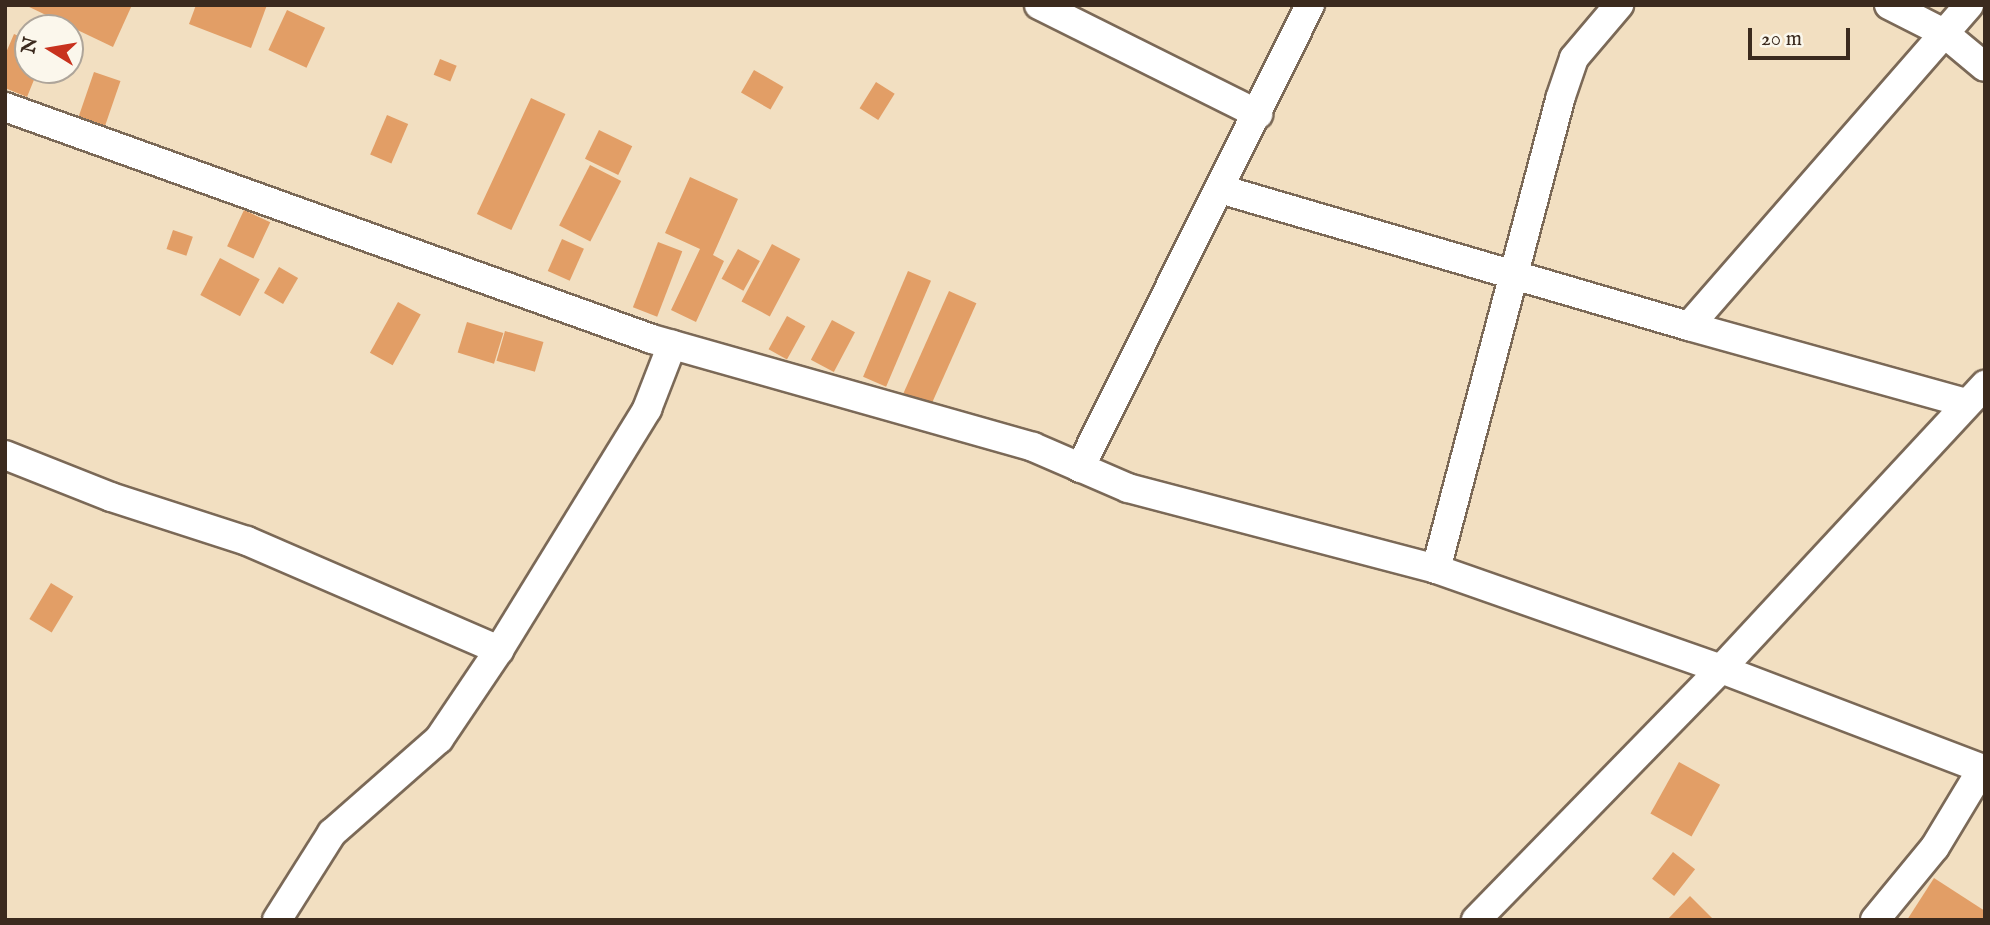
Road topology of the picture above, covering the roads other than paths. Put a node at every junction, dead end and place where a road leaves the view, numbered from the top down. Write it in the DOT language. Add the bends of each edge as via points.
graph roads {
  1 [pos="1039,5"];
  2 [pos="1310,5"];
  3 [pos="1619,5"];
  4 [pos="1889,5"];
  5 [pos="1969,5"];
  6 [pos="1944,33"];
  7 [pos="1985,67"];
  8 [pos="5,107"];
  9 [pos="1258,114"];
  10 [pos="1220,189"];
  11 [pos="1516,275"];
  12 [pos="1689,326"];
  13 [pos="672,345"];
  14 [pos="1975,394"];
  15 [pos="5,455"];
  16 [pos="1080,468"];
  17 [pos="1436,569"];
  18 [pos="499,650"];
  19 [pos="1721,668"];
  20 [pos="1983,770"];
  21 [pos="277,920"];
  22 [pos="1476,920"];
  23 [pos="1875,920"];
  1 -- 9 [label="street"];
  2 -- 9 [label="street"];
  3 -- 11 [label="street" via="1574,58"];
  4 -- 6 [label="street"];
  5 -- 6 [label="street"];
  6 -- 7 [label="street"];
  6 -- 12 [label="street"];
  8 -- 13 [label="street"];
  9 -- 10 [label="street"];
  10 -- 11 [label="street"];
  10 -- 16 [label="street"];
  11 -- 12 [label="street"];
  11 -- 17 [label="street"];
  12 -- 14 [label="street"];
  13 -- 16 [label="street" via="1033,447"];
  13 -- 18 [label="street" via="648,409"];
  14 -- 19 [label="street"];
  15 -- 18 [label="street" via="111,497 247,541"];
  16 -- 17 [label="street" via="1128,488"];
  17 -- 19 [label="street"];
  18 -- 21 [label="street" via="439,738 332,833"];
  19 -- 20 [label="street"];
  19 -- 22 [label="street"];
  20 -- 23 [label="street" via="1935,847"];
}
